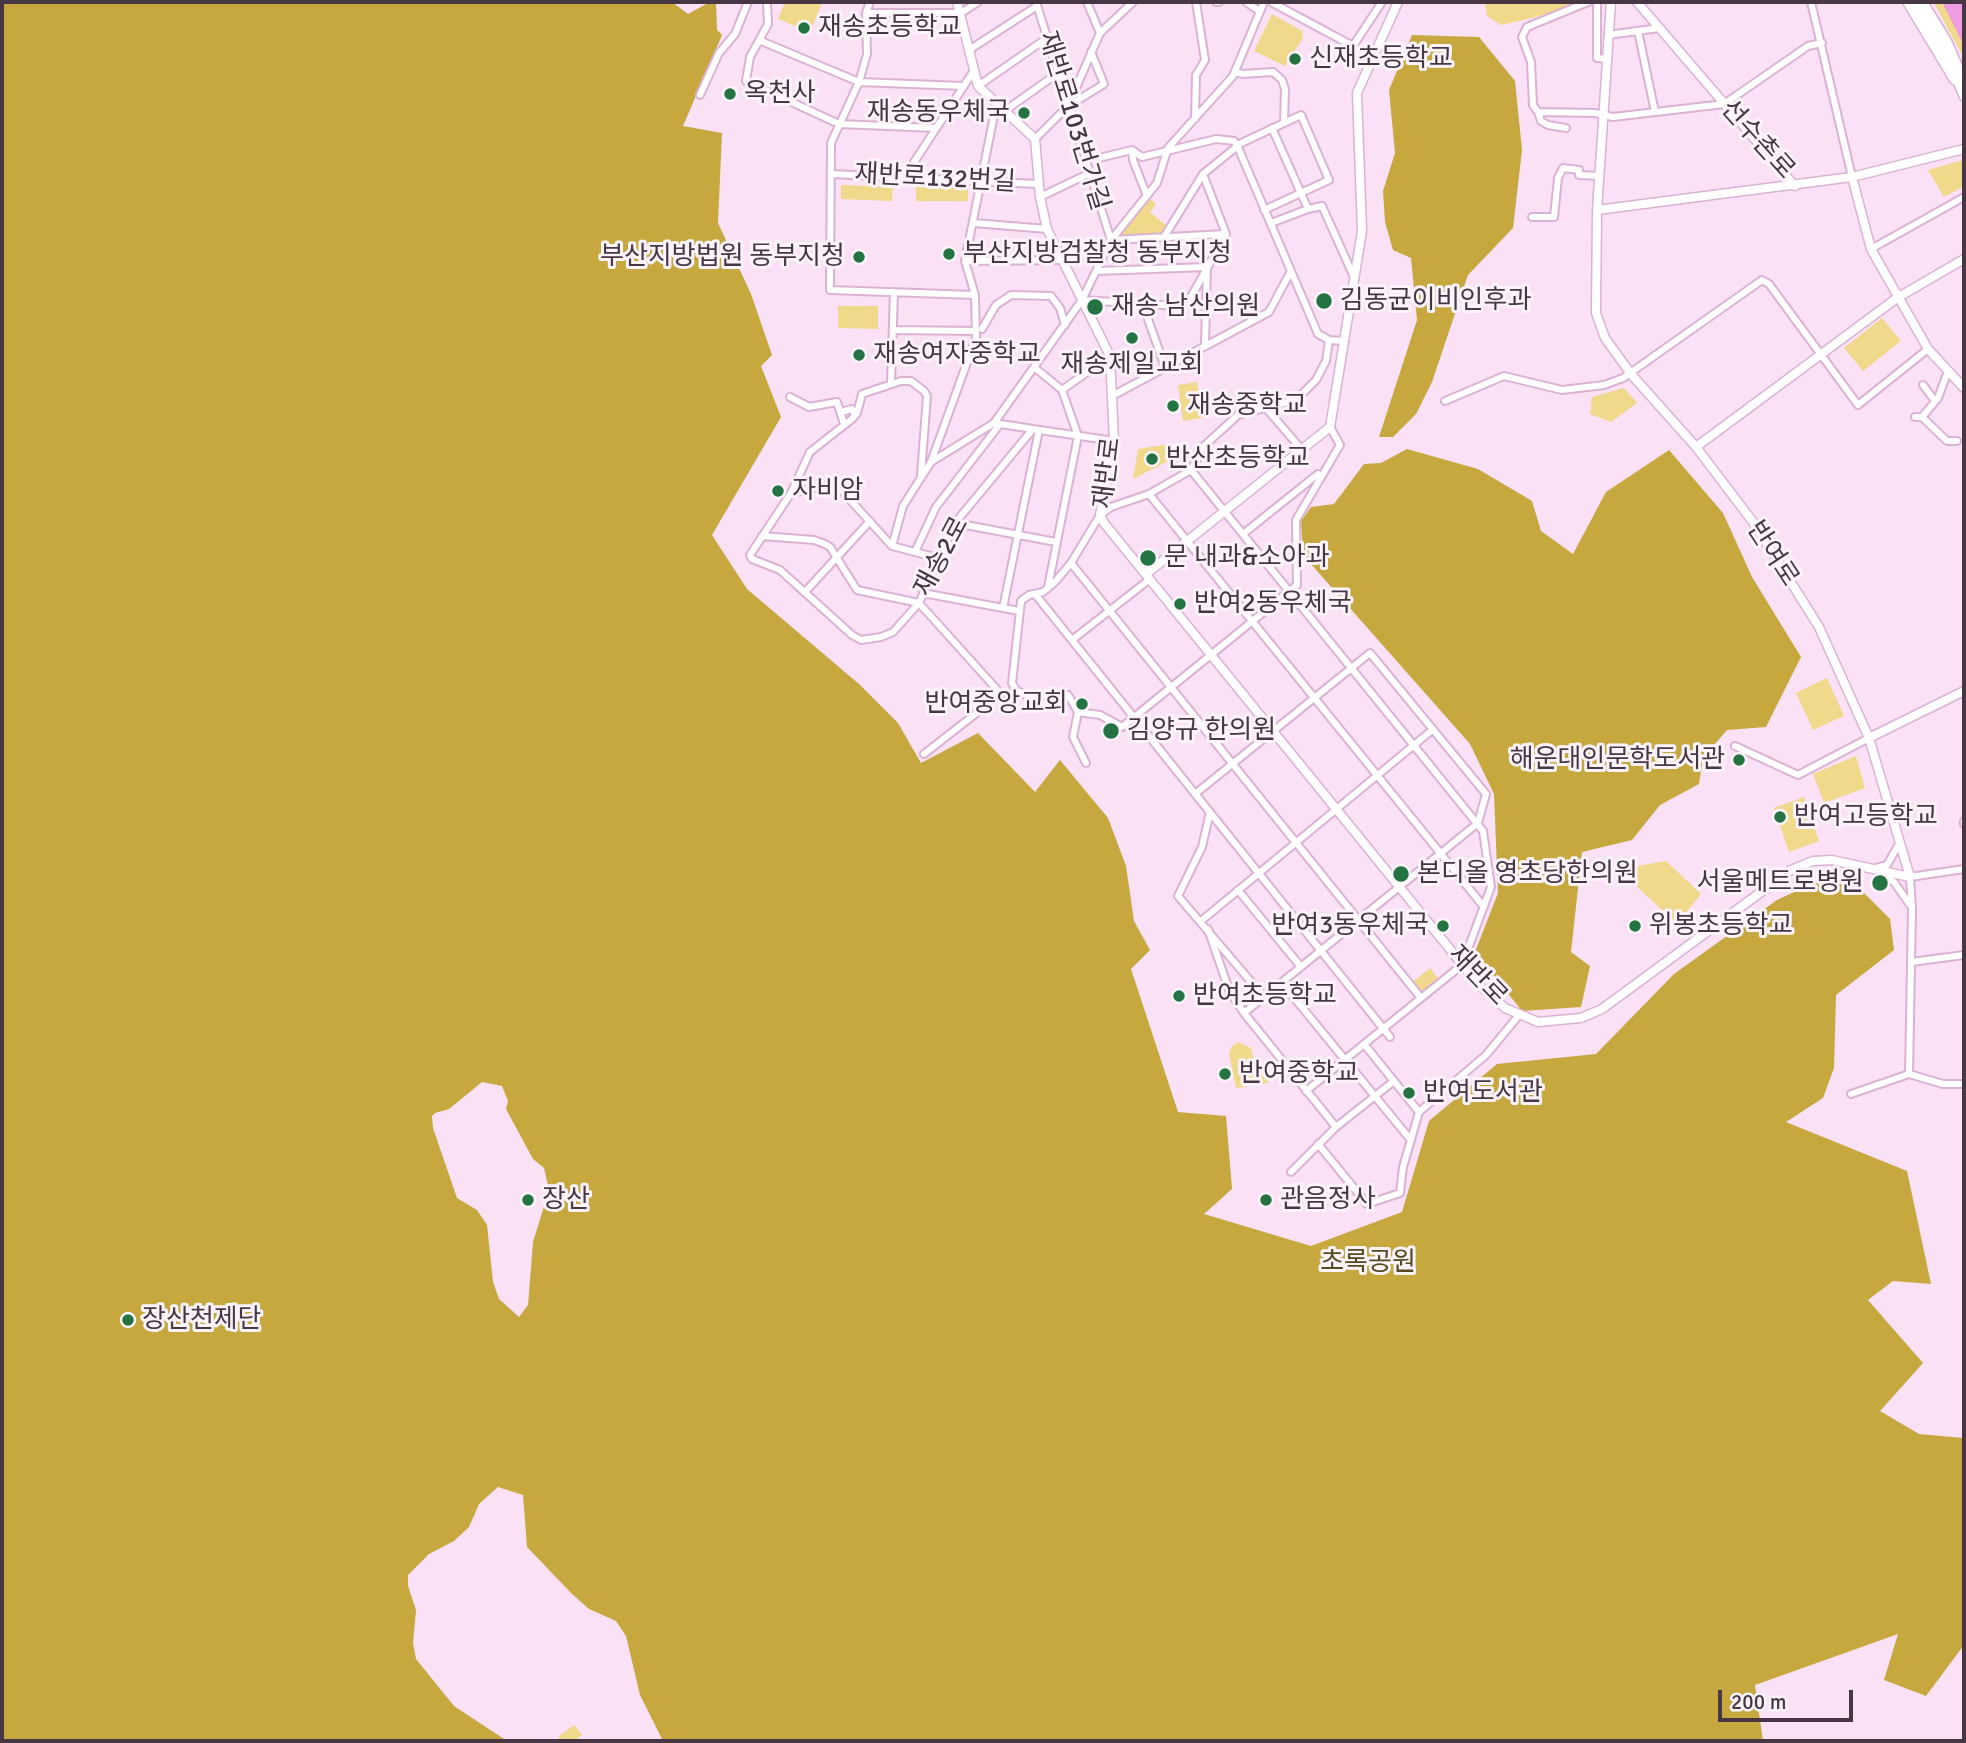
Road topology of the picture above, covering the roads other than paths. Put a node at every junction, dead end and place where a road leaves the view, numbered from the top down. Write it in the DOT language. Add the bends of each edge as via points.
graph roads {
  1 [pos="748,2"];
  2 [pos="767,2"];
  3 [pos="870,2"];
  4 [pos="957,2"];
  5 [pos="978,2"];
  6 [pos="1087,2"];
  7 [pos="1133,2"];
  8 [pos="1196,2"];
  9 [pos="1246,2"];
  10 [pos="1264,2"];
  11 [pos="1271,2"];
  12 [pos="1382,2"];
  13 [pos="1398,2"];
  14 [pos="1588,2"];
  15 [pos="1597,2"];
  16 [pos="1611,2"];
  17 [pos="1637,2"];
  18 [pos="1811,2"];
  19 [pos="1907,2"];
  20 [pos="1915,2"];
  21 [pos="1923,2"];
  22 [pos="1036,4"];
  23 [pos="1259,11"];
  24 [pos="866,12"];
  25 [pos="961,13"];
  26 [pos="1659,28"];
  27 [pos="1638,31"];
  28 [pos="1100,33"];
  29 [pos="1608,35"];
  30 [pos="1047,38"];
  31 [pos="761,41"];
  32 [pos="1822,43"];
  33 [pos="969,50"];
  34 [pos="1091,52"];
  35 [pos="1607,59"];
  36 [pos="973,72"];
  37 [pos="1235,72"];
  38 [pos="1058,73"];
  39 [pos="1964,80"];
  40 [pos="859,82"];
  41 [pos="964,86"];
  42 [pos="978,86"];
  43 [pos="1963,94"];
  44 [pos="700,95"];
  45 [pos="1724,104"];
  46 [pos="1068,106"];
  47 [pos="999,109"];
  48 [pos="1538,112"];
  49 [pos="1655,112"];
  50 [pos="1603,116"];
  51 [pos="1195,118"];
  52 [pos="1284,122"];
  53 [pos="839,124"];
  54 [pos="936,128"];
  55 [pos="1272,128"];
  56 [pos="1566,128"];
  57 [pos="1035,139"];
  58 [pos="1237,145"];
  59 [pos="1168,148"];
  60 [pos="1964,149"];
  61 [pos="1083,150"];
  62 [pos="1132,150"];
  63 [pos="1090,173"];
  64 [pos="832,174"];
  65 [pos="1203,174"];
  66 [pos="905,176"];
  67 [pos="1599,176"];
  68 [pos="1852,177"];
  69 [pos="981,180"];
  70 [pos="1038,184"];
  71 [pos="1795,186"];
  72 [pos="1301,193"];
  73 [pos="1147,196"];
  74 [pos="1040,197"];
  75 [pos="1964,197"];
  76 [pos="1265,209"];
  77 [pos="1308,209"];
  78 [pos="1597,210"];
  79 [pos="1532,217"];
  80 [pos="974,223"];
  81 [pos="1270,223"];
  82 [pos="1047,229"];
  83 [pos="1226,234"];
  84 [pos="1164,237"];
  85 [pos="1111,240"];
  86 [pos="1871,249"];
  87 [pos="1964,258"];
  88 [pos="1061,260"];
  89 [pos="965,261"];
  90 [pos="1208,267"];
  91 [pos="1096,271"];
  92 [pos="1291,271"];
  93 [pos="1355,279"];
  94 [pos="894,292"];
  95 [pos="975,295"];
  96 [pos="1897,298"];
  97 [pos="1083,300"];
  98 [pos="1143,305"];
  99 [pos="1065,325"];
  100 [pos="894,330"];
  101 [pos="979,330"];
  102 [pos="1329,340"];
  103 [pos="1345,341"];
  104 [pos="1205,344"];
  105 [pos="1928,349"];
  106 [pos="1820,354"];
  107 [pos="1110,356"];
  108 [pos="1034,367"];
  109 [pos="1165,367"];
  110 [pos="1948,371"];
  111 [pos="1631,374"];
  112 [pos="1935,381"];
  113 [pos="891,383"];
  114 [pos="1923,385"];
  115 [pos="1942,387"];
  116 [pos="1964,388"];
  117 [pos="1062,390"];
  118 [pos="1112,396"];
  119 [pos="790,397"];
  120 [pos="1445,401"];
  121 [pos="1935,401"];
  122 [pos="1266,408"];
  123 [pos="841,412"];
  124 [pos="855,415"];
  125 [pos="997,423"];
  126 [pos="844,424"];
  127 [pos="1330,427"];
  128 [pos="1036,430"];
  129 [pos="1078,436"];
  130 [pos="1957,440"];
  131 [pos="1114,441"];
  132 [pos="1696,447"];
  133 [pos="1301,450"];
  134 [pos="931,462"];
  135 [pos="1191,470"];
  136 [pos="1322,471"];
  137 [pos="921,474"];
  138 [pos="792,493"];
  139 [pos="1150,494"];
  140 [pos="1225,511"];
  141 [pos="1100,515"];
  142 [pos="870,521"];
  143 [pos="955,523"];
  144 [pos="1242,534"];
  145 [pos="1018,535"];
  146 [pos="762,536"];
  147 [pos="1187,541"];
  148 [pos="1056,542"];
  149 [pos="892,546"];
  150 [pos="915,552"];
  151 [pos="836,556"];
  152 [pos="938,558"];
  153 [pos="1071,564"];
  154 [pos="1148,576"];
  155 [pos="1047,589"];
  156 [pos="805,592"];
  157 [pos="1289,592"];
  158 [pos="923,593"];
  159 [pos="1035,594"];
  160 [pos="919,603"];
  161 [pos="1003,608"];
  162 [pos="1109,610"];
  163 [pos="1018,611"];
  164 [pos="1252,622"];
  165 [pos="1072,640"];
  166 [pos="1212,655"];
  167 [pos="1352,668"];
  168 [pos="1172,687"];
  169 [pos="1964,691"];
  170 [pos="1314,698"];
  171 [pos="1078,712"];
  172 [pos="1134,717"];
  173 [pos="1273,730"];
  174 [pos="1431,731"];
  175 [pos="1869,738"];
  176 [pos="1413,745"];
  177 [pos="1735,746"];
  178 [pos="924,754"];
  179 [pos="1086,763"];
  180 [pos="1233,763"];
  181 [pos="1377,775"];
  182 [pos="1195,794"];
  183 [pos="1336,809"];
  184 [pos="1210,812"];
  185 [pos="1478,823"];
  186 [pos="1901,839"];
  187 [pos="1296,842"];
  188 [pos="1440,854"];
  189 [pos="1876,868"];
  190 [pos="1964,869"];
  191 [pos="1258,874"];
  192 [pos="1910,877"];
  193 [pos="1400,887"];
  194 [pos="1238,890"];
  195 [pos="1484,906"];
  196 [pos="1912,909"];
  197 [pos="1359,920"];
  198 [pos="1201,921"];
  199 [pos="1208,929"];
  200 [pos="1320,952"];
  201 [pos="1964,955"];
  202 [pos="1911,962"];
  203 [pos="1462,965"];
  204 [pos="1301,967"];
  205 [pos="1282,983"];
  206 [pos="1264,997"];
  207 [pos="1421,998"];
  208 [pos="1244,1013"];
  209 [pos="1519,1015"];
  210 [pos="1383,1029"];
  211 [pos="1390,1037"];
  212 [pos="1364,1044"];
  213 [pos="1344,1060"];
  214 [pos="1909,1074"];
  215 [pos="1394,1081"];
  216 [pos="1964,1084"];
  217 [pos="1306,1091"];
  218 [pos="1851,1094"];
  219 [pos="1374,1097"];
  220 [pos="1419,1112"];
  221 [pos="1336,1127"];
  222 [pos="1410,1139"];
  223 [pos="1318,1144"];
  224 [pos="1291,1172"];
  1 -- 44 [label="street"];
  2 -- 31 [label="street" via="768,24"];
  3 -- 24 [label="street"];
  4 -- 25 [label="main road"];
  5 -- 25 [label="street"];
  6 -- 28 [label="street"];
  7 -- 28 [label="street"];
  8 -- 51 [label="street" via="1205,60 1196,75"];
  9 -- 23 [label="street"];
  10 -- 23 [label="street"];
  11 -- 12 [label="street" via="1353,46"];
  13 -- 93 [label="main road" via="1357,93 1363,204"];
  14 -- 48 [label="street" via="1527,27 1522,37 1531,62 1533,105"];
  15 -- 35 [label="street" via="1597,58"];
  16 -- 29 [label="main road, 반여로"];
  17 -- 26 [label="main road, 선수촌로"];
  18 -- 32 [label="street"];
  19 -- 43 [label="main road"];
  20 -- 43 [label="main road" via="1941,44"];
  21 -- 39 [label="main road"];
  22 -- 30 [label="street, 재반로103번가길"];
  22 -- 33 [label="street"];
  23 -- 37 [label="street"];
  24 -- 25 [label="street"];
  24 -- 40 [label="street" via="867,54"];
  25 -- 33 [label="main road"];
  26 -- 27 [label="street"];
  26 -- 45 [label="main road, 선수촌로"];
  27 -- 29 [label="street"];
  27 -- 49 [label="street"];
  28 -- 34 [label="street"];
  29 -- 35 [label="main road, 반여로"];
  30 -- 38 [label="street, 재반로103번가길"];
  30 -- 42 [label="street"];
  31 -- 40 [label="street"];
  31 -- 53 [label="street" via="750,57 746,81"];
  32 -- 45 [label="street" via="1808,46"];
  32 -- 68 [label="street"];
  33 -- 36 [label="main road"];
  34 -- 46 [label="street"];
  34 -- 46 [label="street" via="1104,84"];
  35 -- 50 [label="main road, 반여로"];
  36 -- 41 [label="street"];
  36 -- 42 [label="main road"];
  37 -- 51 [label="street"];
  37 -- 52 [label="street" via="1273,72 1282,80"];
  38 -- 46 [label="street, 재반로103번가길"];
  38 -- 47 [label="street"];
  40 -- 41 [label="street"];
  40 -- 53 [label="street"];
  41 -- 54 [label="street"];
  42 -- 47 [label="main road"];
  45 -- 49 [label="street"];
  45 -- 71 [label="main road, 선수촌로"];
  46 -- 57 [label="street"];
  46 -- 61 [label="street, 재반로103번가길"];
  47 -- 57 [label="main road"];
  47 -- 69 [label="street"];
  48 -- 50 [label="street"];
  48 -- 56 [label="street" via="1541,121"];
  49 -- 50 [label="street"];
  50 -- 67 [label="main road, 반여로"];
  51 -- 59 [label="street"];
  52 -- 55 [label="street"];
  52 -- 72 [label="street" via="1301,115 1329,180"];
  53 -- 54 [label="street"];
  53 -- 64 [label="street" via="831,142"];
  54 -- 66 [label="street"];
  55 -- 58 [label="street"];
  55 -- 72 [label="street"];
  57 -- 70 [label="main road, 재반로"];
  58 -- 59 [label="street" via="1216,139"];
  58 -- 65 [label="street"];
  58 -- 76 [label="street"];
  59 -- 62 [label="street" via="1142,157"];
  59 -- 73 [label="street" via="1157,183"];
  60 -- 68 [label="main road, 선수촌로"];
  61 -- 62 [label="street" via="1100,158"];
  61 -- 63 [label="street, 재반로103번가길"];
  62 -- 73 [label="street"];
  63 -- 74 [label="street"];
  63 -- 85 [label="street, 재반로103번가길"];
  64 -- 66 [label="street, 재반로132번길"];
  64 -- 94 [label="street" via="830,290"];
  65 -- 83 [label="street"];
  65 -- 84 [label="street"];
  66 -- 69 [label="street, 재반로132번길"];
  67 -- 78 [label="main road, 반여로"];
  67 -- 79 [label="street" via="1563,168 1554,217"];
  68 -- 71 [label="main road, 선수촌로"];
  68 -- 86 [label="main road"];
  69 -- 70 [label="street, 재반로132번길"];
  69 -- 80 [label="street"];
  70 -- 74 [label="main road, 재반로"];
  71 -- 78 [label="main road"];
  72 -- 76 [label="street"];
  72 -- 77 [label="street"];
  73 -- 85 [label="street"];
  74 -- 82 [label="main road, 재반로"];
  75 -- 86 [label="street"];
  76 -- 81 [label="street"];
  77 -- 81 [label="street"];
  77 -- 93 [label="street" via="1322,206"];
  78 -- 111 [label="main road, 반여로" via="1596,313 1605,338"];
  80 -- 82 [label="street"];
  80 -- 89 [label="street"];
  81 -- 92 [label="street"];
  82 -- 88 [label="main road, 재반로"];
  83 -- 84 [label="street"];
  83 -- 90 [label="street"];
  84 -- 85 [label="street"];
  85 -- 91 [label="street"];
  86 -- 96 [label="main road"];
  87 -- 96 [label="main road"];
  88 -- 89 [label="street"];
  88 -- 97 [label="main road, 재반로"];
  89 -- 95 [label="street"];
  90 -- 91 [label="street"];
  90 -- 98 [label="street" via="1185,303"];
  90 -- 104 [label="street"];
  91 -- 97 [label="street"];
  92 -- 102 [label="street" via="1318,334"];
  92 -- 104 [label="street" via="1269,312"];
  93 -- 103 [label="main road"];
  94 -- 95 [label="street"];
  94 -- 100 [label="street"];
  95 -- 101 [label="street"];
  96 -- 105 [label="main road"];
  96 -- 106 [label="main road"];
  97 -- 98 [label="street"];
  97 -- 99 [label="street"];
  97 -- 107 [label="main road, 재반로"];
  98 -- 109 [label="street"];
  99 -- 101 [label="street" via="1051,296 1011,295 996,304"];
  99 -- 108 [label="street"];
  100 -- 101 [label="street"];
  100 -- 113 [label="street"];
  101 -- 134 [label="street"];
  102 -- 103 [label="street"];
  102 -- 122 [label="street" via="1326,361 1311,387 1293,400"];
  103 -- 127 [label="main road"];
  104 -- 109 [label="street"];
  105 -- 106 [label="street" via="1859,405"];
  105 -- 110 [label="main road"];
  106 -- 111 [label="street" via="1762,280"];
  106 -- 132 [label="main road"];
  107 -- 117 [label="street"];
  107 -- 118 [label="main road, 재반로"];
  108 -- 117 [label="street"];
  108 -- 125 [label="street"];
  109 -- 118 [label="street"];
  110 -- 115 [label="street"];
  110 -- 116 [label="main road"];
  111 -- 120 [label="street" via="1572,390 1504,376"];
  111 -- 132 [label="main road, 반여로"];
  112 -- 115 [label="street"];
  113 -- 124 [label="street" via="862,394"];
  113 -- 137 [label="street" via="911,381 927,396"];
  114 -- 121 [label="street"];
  115 -- 121 [label="street"];
  117 -- 129 [label="street, 재반로"];
  118 -- 131 [label="main road, 재반로"];
  119 -- 123 [label="street" via="809,407 837,402"];
  121 -- 130 [label="street" via="1919,417 1947,442"];
  122 -- 133 [label="street"];
  122 -- 135 [label="street" via="1238,415 1219,429"];
  123 -- 124 [label="street" via="852,409"];
  123 -- 126 [label="street"];
  124 -- 126 [label="street"];
  125 -- 128 [label="street"];
  125 -- 134 [label="street"];
  125 -- 150 [label="street" via="936,507"];
  126 -- 138 [label="street" via="810,452"];
  127 -- 133 [label="main road"];
  127 -- 136 [label="street" via="1340,445"];
  128 -- 129 [label="street"];
  128 -- 143 [label="street, 재송2로"];
  128 -- 145 [label="street"];
  129 -- 131 [label="street"];
  129 -- 148 [label="street"];
  131 -- 141 [label="main road, 재반로"];
  132 -- 175 [label="main road, 반여로" via="1753,522 1819,628"];
  133 -- 140 [label="main road"];
  134 -- 137 [label="street"];
  135 -- 139 [label="street"];
  135 -- 140 [label="street"];
  136 -- 144 [label="street"];
  136 -- 157 [label="street" via="1296,520 1297,585"];
  137 -- 149 [label="street" via="903,506"];
  138 -- 142 [label="street" via="829,485 849,496"];
  138 -- 146 [label="street"];
  139 -- 141 [label="street"];
  139 -- 147 [label="street"];
  140 -- 144 [label="street"];
  140 -- 147 [label="main road"];
  141 -- 153 [label="street"];
  141 -- 154 [label="main road, 재반로"];
  142 -- 149 [label="street"];
  142 -- 151 [label="street"];
  143 -- 145 [label="street"];
  143 -- 152 [label="street, 재송2로"];
  144 -- 157 [label="street"];
  145 -- 148 [label="street"];
  145 -- 161 [label="street"];
  146 -- 151 [label="street" via="814,540 830,547"];
  146 -- 156 [label="street, 재송2로" via="752,550 752,559 780,570"];
  147 -- 154 [label="main road"];
  147 -- 164 [label="street"];
  148 -- 155 [label="street"];
  149 -- 150 [label="street"];
  150 -- 152 [label="street"];
  151 -- 156 [label="street"];
  151 -- 160 [label="street" via="857,590"];
  152 -- 158 [label="street, 재송2로"];
  153 -- 155 [label="street"];
  153 -- 162 [label="street"];
  154 -- 162 [label="street"];
  154 -- 166 [label="main road"];
  155 -- 159 [label="street"];
  156 -- 160 [label="street, 재송2로" via="861,640 893,632"];
  157 -- 164 [label="street"];
  157 -- 167 [label="street"];
  158 -- 160 [label="street, 재송2로"];
  158 -- 161 [label="street"];
  159 -- 163 [label="street" via="1021,601"];
  159 -- 165 [label="street"];
  160 -- 178 [label="street" via="1001,694"];
  161 -- 163 [label="street"];
  162 -- 165 [label="street"];
  162 -- 168 [label="street"];
  163 -- 171 [label="street" via="1012,683 1016,690 1025,695 1068,695"];
  164 -- 166 [label="street"];
  164 -- 170 [label="street"];
  165 -- 172 [label="street"];
  166 -- 168 [label="street"];
  166 -- 173 [label="main road, 재반로"];
  167 -- 170 [label="street"];
  167 -- 174 [label="street" via="1370,653"];
  167 -- 176 [label="street"];
  168 -- 172 [label="street"];
  168 -- 180 [label="street"];
  169 -- 175 [label="main road"];
  170 -- 173 [label="street"];
  170 -- 181 [label="street"];
  171 -- 172 [label="street" via="1100,715 1122,727"];
  171 -- 179 [label="street" via="1073,737"];
  172 -- 182 [label="street"];
  173 -- 180 [label="street"];
  173 -- 183 [label="main road, 재반로"];
  174 -- 176 [label="street"];
  174 -- 185 [label="street" via="1486,794"];
  175 -- 177 [label="street" via="1798,775"];
  175 -- 186 [label="main road, 반여로"];
  176 -- 181 [label="street"];
  176 -- 185 [label="street"];
  180 -- 182 [label="street"];
  180 -- 187 [label="street"];
  181 -- 183 [label="street"];
  181 -- 188 [label="street"];
  182 -- 184 [label="street"];
  183 -- 187 [label="street"];
  183 -- 193 [label="main road, 재반로"];
  184 -- 191 [label="street"];
  184 -- 198 [label="street" via="1202,847 1178,896"];
  185 -- 188 [label="street"];
  185 -- 195 [label="street" via="1491,887"];
  186 -- 189 [label="street" via="1886,865"];
  186 -- 192 [label="main road, 반여로"];
  187 -- 191 [label="street"];
  187 -- 197 [label="street"];
  188 -- 193 [label="street"];
  188 -- 195 [label="street"];
  189 -- 192 [label="main road, 재반로"];
  189 -- 196 [label="street" via="1894,881"];
  189 -- 209 [label="main road, 재반로" via="1832,860 1813,861 1791,870 1602,1009 1557,1022"];
  190 -- 192 [label="street"];
  191 -- 194 [label="street"];
  191 -- 200 [label="street"];
  192 -- 196 [label="street, 반여로"];
  193 -- 197 [label="street"];
  193 -- 203 [label="main road, 재반로"];
  194 -- 198 [label="street"];
  194 -- 204 [label="street"];
  195 -- 203 [label="street"];
  196 -- 202 [label="street, 반여로"];
  197 -- 200 [label="street"];
  197 -- 207 [label="street"];
  198 -- 199 [label="street"];
  199 -- 206 [label="street"];
  199 -- 208 [label="street" via="1229,990"];
  200 -- 204 [label="street"];
  200 -- 210 [label="street"];
  201 -- 202 [label="street"];
  202 -- 214 [label="street, 반여로"];
  203 -- 207 [label="street"];
  203 -- 209 [label="main road, 재반로" via="1497,1001"];
  204 -- 205 [label="street"];
  205 -- 206 [label="street"];
  205 -- 213 [label="street"];
  206 -- 208 [label="street"];
  207 -- 210 [label="street"];
  208 -- 217 [label="street"];
  209 -- 220 [label="street" via="1486,1055"];
  210 -- 211 [label="street"];
  210 -- 212 [label="street"];
  212 -- 213 [label="street"];
  212 -- 215 [label="street"];
  213 -- 217 [label="street"];
  213 -- 219 [label="street"];
  214 -- 216 [label="street" via="1943,1084"];
  214 -- 218 [label="street"];
  215 -- 219 [label="street"];
  215 -- 220 [label="street"];
  217 -- 221 [label="street"];
  219 -- 221 [label="street"];
  219 -- 222 [label="street"];
  220 -- 222 [label="street"];
  221 -- 223 [label="street"];
  222 -- 223 [label="street" via="1400,1193 1367,1204"];
  223 -- 224 [label="street"];
}
